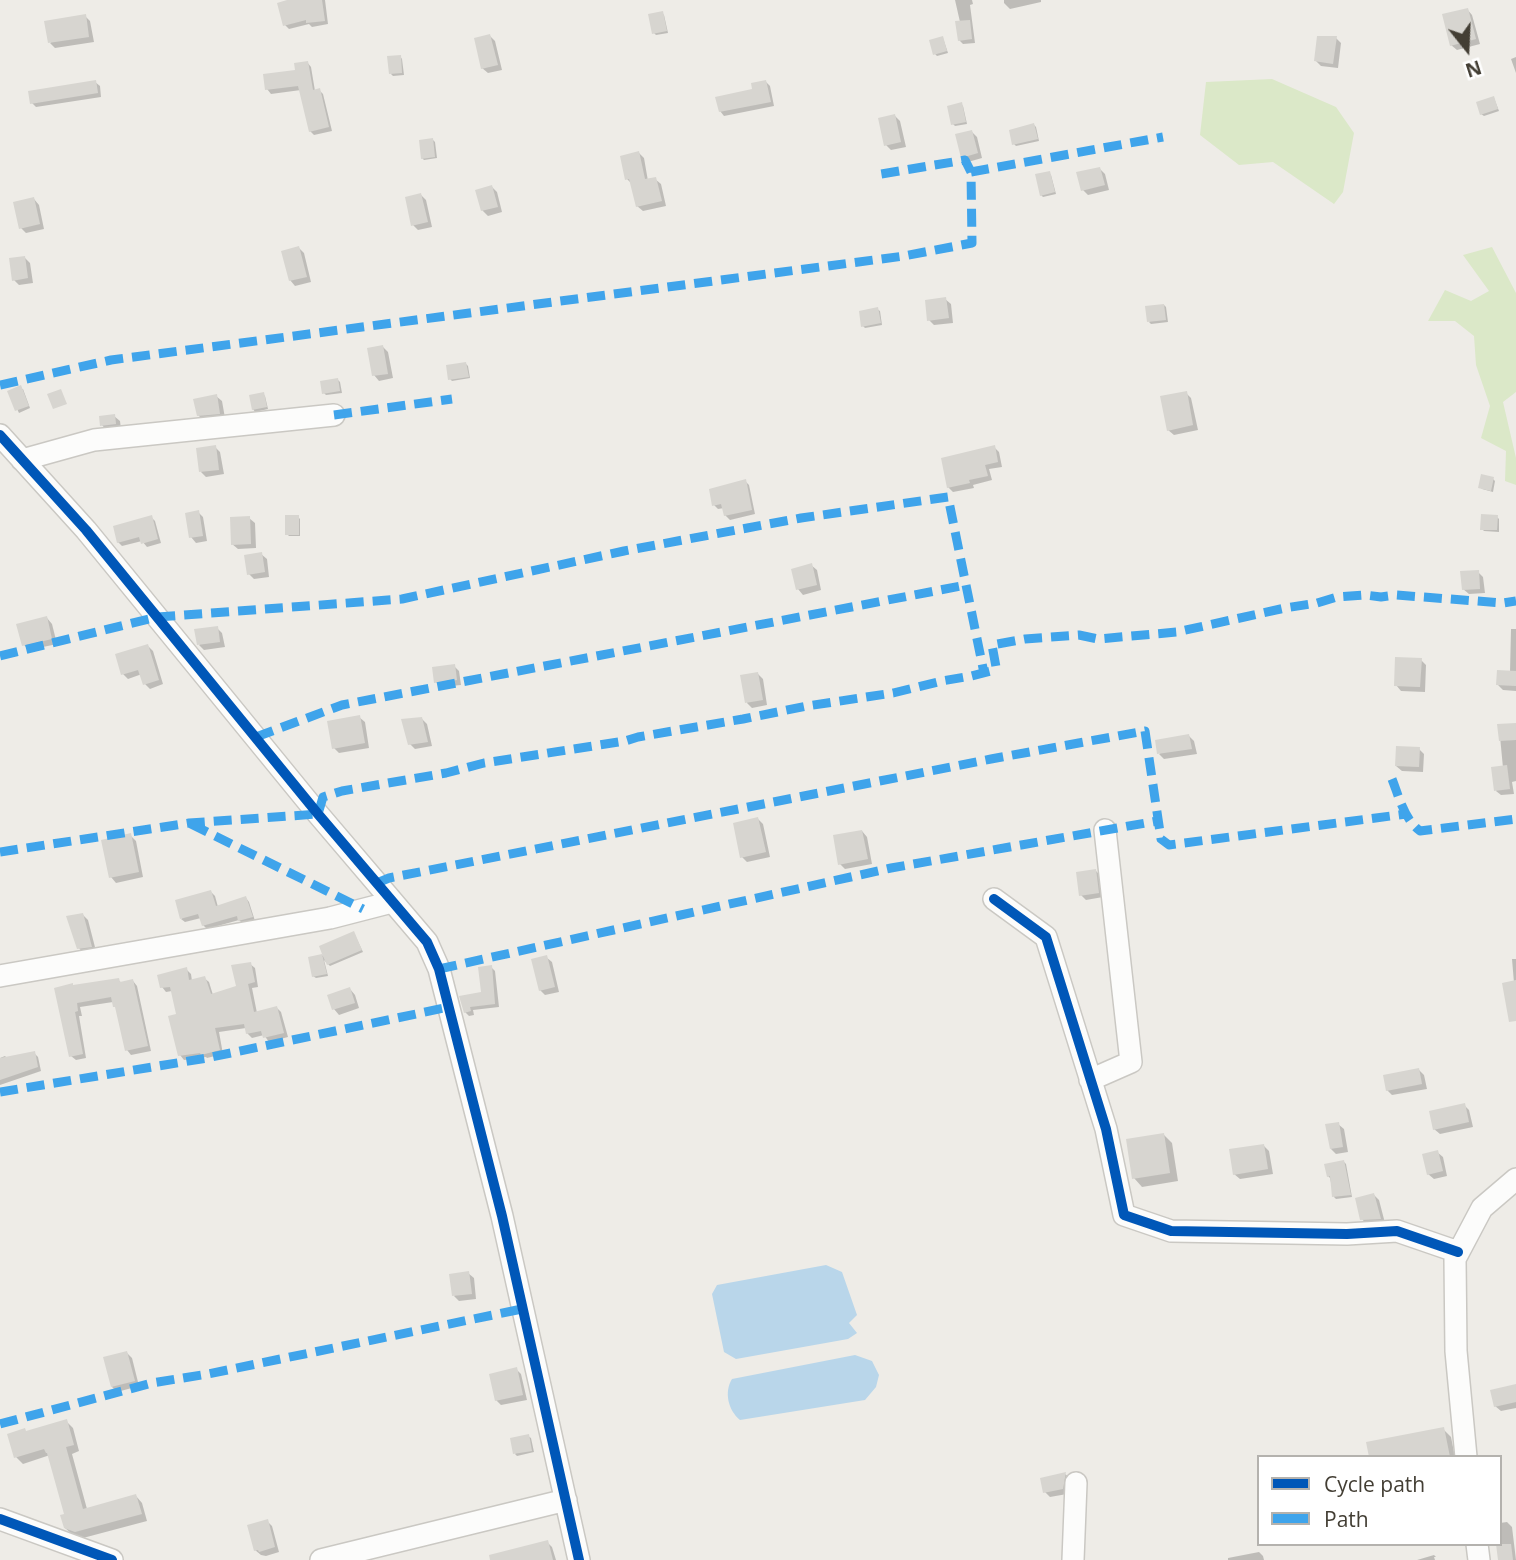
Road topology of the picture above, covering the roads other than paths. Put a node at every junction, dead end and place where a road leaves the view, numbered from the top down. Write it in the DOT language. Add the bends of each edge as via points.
graph roads {
  1 [pos="334,415"];
  2 [pos="0,435"];
  3 [pos="22,460"];
  4 [pos="1105,830"];
  5 [pos="994,899"];
  6 [pos="392,902"];
  7 [pos="0,975"];
  8 [pos="1090,1080"];
  9 [pos="1516,1179"];
  10 [pos="1458,1252"];
  11 [pos="1466,1455"];
  12 [pos="1076,1483"];
  13 [pos="566,1500"];
  14 [pos="0,1519"];
  15 [pos="87,1556"];
  16 [pos="111,1560"];
  17 [pos="321,1560"];
  18 [pos="579,1560"];
  19 [pos="1073,1560"];
  1 -- 3 [label="street" via="94,440"];
  2 -- 3 [label="street"];
  3 -- 6 [label="street" via="94,540"];
  4 -- 8 [label="street" via="1131,1062"];
  5 -- 8 [label="street" via="1046,937"];
  6 -- 7 [label="street" via="330,918"];
  6 -- 13 [label="street" via="427,942 439,969 502,1216"];
  8 -- 10 [label="street" via="1106,1129 1124,1215 1171,1231 1397,1231"];
  9 -- 10 [label="street" via="1482,1208"];
  10 -- 11 [label="street" via="1456,1351"];
  12 -- 19 [label="street"];
  13 -- 17 [label="street"];
  13 -- 18 [label="street"];
  14 -- 15 [label="street"];
  15 -- 16 [label="street"];
}
